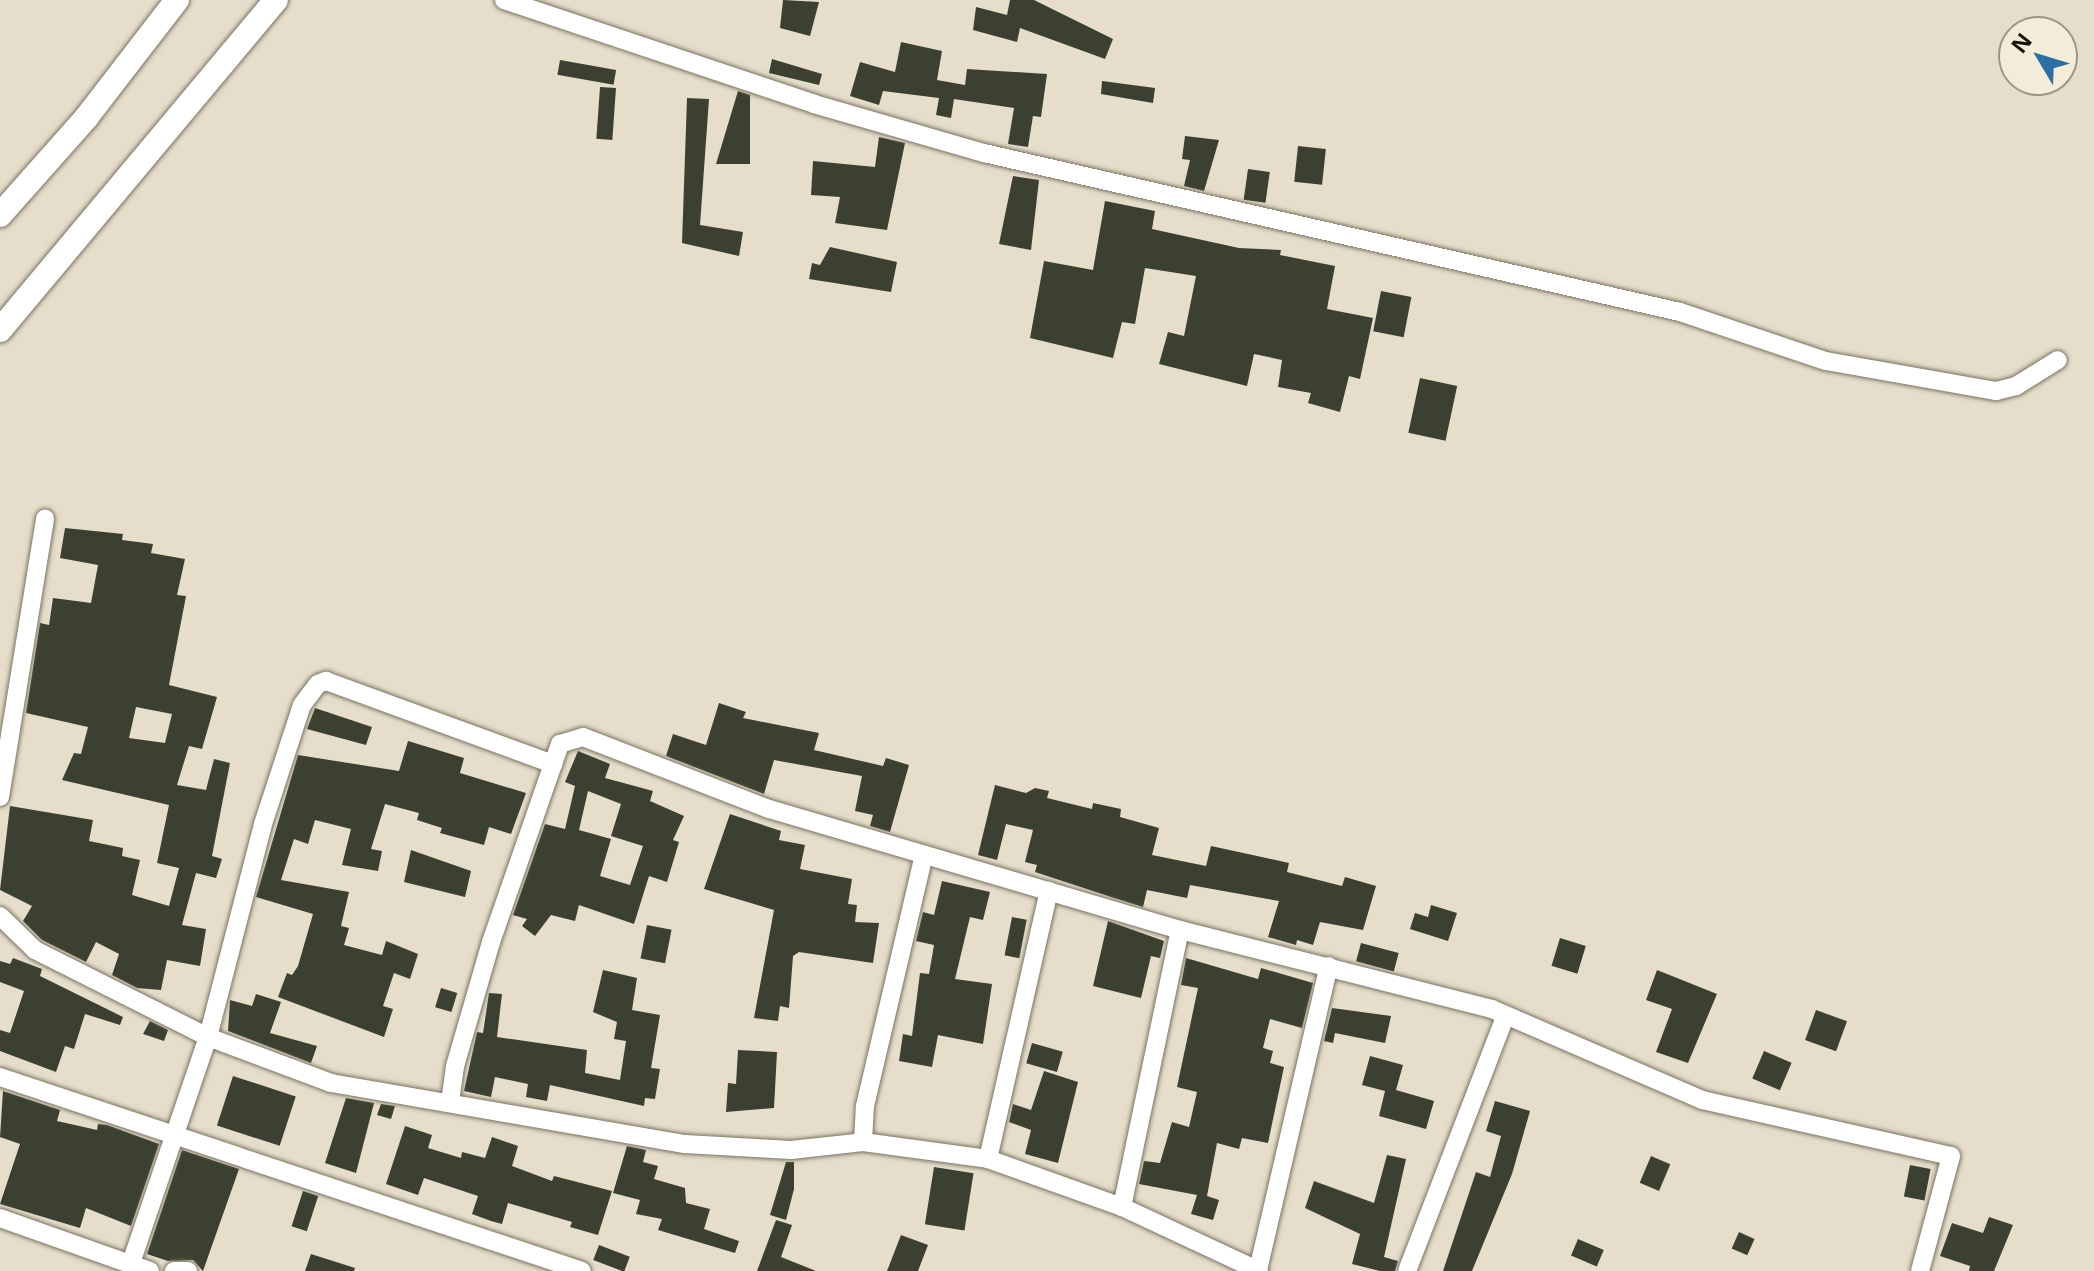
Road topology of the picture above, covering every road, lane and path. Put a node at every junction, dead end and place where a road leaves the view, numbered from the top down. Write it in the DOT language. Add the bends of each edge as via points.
graph roads {
  1 [pos="177,0"];
  2 [pos="276,0"];
  3 [pos="504,0"];
  4 [pos="0,215"];
  5 [pos="0,330"];
  6 [pos="2058,360"];
  7 [pos="45,519"];
  8 [pos="553,764"];
  9 [pos="0,797"];
  10 [pos="924,855"];
  11 [pos="1049,891"];
  12 [pos="0,916"];
  13 [pos="1180,930"];
  14 [pos="1329,966"];
  15 [pos="1505,1017"];
  16 [pos="208,1037"];
  17 [pos="0,1077"];
  18 [pos="450,1102"];
  19 [pos="176,1136"];
  20 [pos="863,1142"];
  21 [pos="988,1159"];
  22 [pos="1122,1207"];
  23 [pos="0,1218"];
  24 [pos="131,1263"];
  25 [pos="150,1271"];
  26 [pos="174,1271"];
  27 [pos="188,1271"];
  28 [pos="582,1271"];
  29 [pos="1259,1271"];
  30 [pos="1407,1271"];
  31 [pos="1920,1271"];
  1 -- 4 [label="main road" via="86,118"];
  2 -- 5 [label="main road"];
  3 -- 6 [label="street" via="814,104 984,153 1680,312 1826,361 1996,391 2016,386"];
  7 -- 9 [label="street"];
  8 -- 10 [label="street" via="560,744 583,737 769,809"];
  8 -- 16 [label="street" via="326,681 318,684 302,705 268,809"];
  8 -- 18 [label="street" via="491,942 455,1066"];
  10 -- 11 [label="street"];
  10 -- 20 [label="street" via="865,1106"];
  11 -- 13 [label="street"];
  11 -- 21 [label="street"];
  12 -- 16 [label="street" via="35,950"];
  13 -- 14 [label="street"];
  13 -- 22 [label="street"];
  14 -- 15 [label="street" via="1492,1009"];
  14 -- 29 [label="street"];
  15 -- 30 [label="street"];
  15 -- 31 [label="street" via="1702,1100 1951,1156"];
  16 -- 18 [label="street" via="331,1083"];
  16 -- 19 [label="street"];
  17 -- 19 [label="street"];
  18 -- 20 [label="street" via="685,1144 791,1150"];
  19 -- 24 [label="street"];
  19 -- 28 [label="street"];
  20 -- 21 [label="street"];
  21 -- 22 [label="street"];
  22 -- 29 [label="street"];
  23 -- 24 [label="street"];
  24 -- 25 [label="street"];
  26 -- 27 [label="street"];
}
